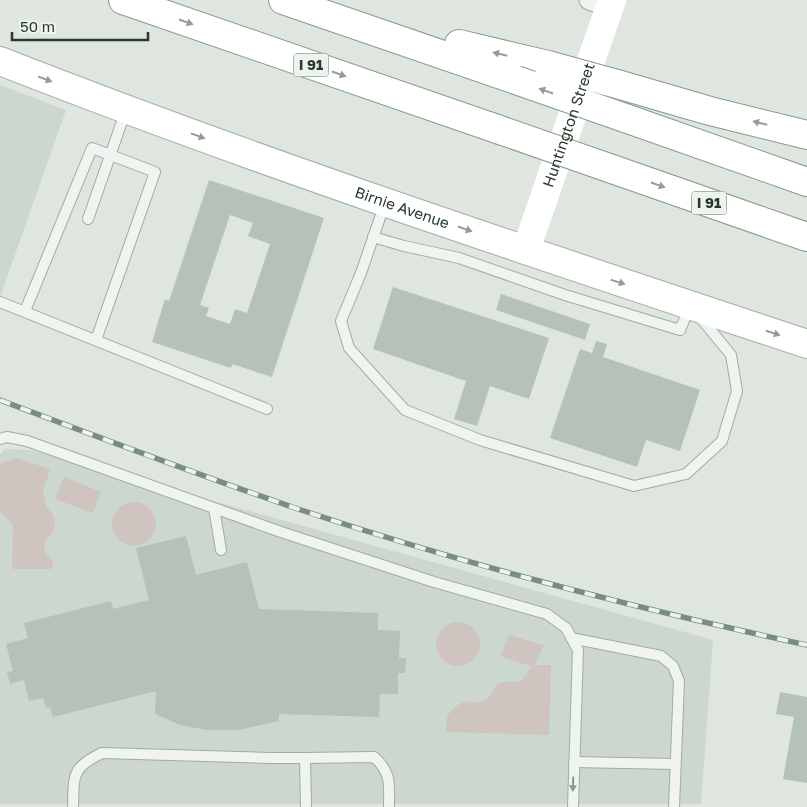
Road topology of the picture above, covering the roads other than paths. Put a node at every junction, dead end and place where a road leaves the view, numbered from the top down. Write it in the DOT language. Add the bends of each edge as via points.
graph roads {
  1 [pos="123,0"];
  2 [pos="283,0"];
  3 [pos="604,2"];
  4 [pos="310,9"];
  5 [pos="0,61"];
  6 [pos="126,110"];
  7 [pos="807,135"];
  8 [pos="110,156"];
  9 [pos="807,182"];
  10 [pos="385,202"];
  11 [pos="88,219"];
  12 [pos="373,237"];
  13 [pos="807,237"];
  14 [pos="526,250"];
  15 [pos="0,302"];
  16 [pos="691,306"];
  17 [pos="25,311"];
  18 [pos="96,340"];
  19 [pos="807,344"];
  20 [pos="267,409"];
  21 [pos="0,439"];
  22 [pos="214,508"];
  23 [pos="221,550"];
  24 [pos="571,638"];
  25 [pos="306,758"];
  26 [pos="574,762"];
  27 [pos="675,764"];
  28 [pos="73,807"];
  29 [pos="306,807"];
  30 [pos="389,807"];
  31 [pos="573,807"];
  32 [pos="674,807"];
  1 -- 13 [label="main road, I 91, one-way, bridge"];
  2 -- 4 [label="main road"];
  3 -- 14 [label="main road, Huntington Street"];
  7 -- 4 [label="main road, one-way, bridge" via="548,65"];
  9 -- 4 [label="main road, one-way, bridge"];
  5 -- 6 [label="main road, Birnie Avenue, one-way"];
  6 -- 8 [label="lane"];
  6 -- 10 [label="main road, Birnie Avenue, one-way"];
  8 -- 11 [label="lane"];
  8 -- 17 [label="lane" via="92,148"];
  8 -- 18 [label="lane" via="155,172"];
  10 -- 12 [label="lane"];
  10 -- 14 [label="main road, Birnie Avenue, one-way"];
  12 -- 16 [label="lane" via="459,258 680,330"];
  12 -- 16 [label="lane" via="341,321 349,348 405,410 480,440 634,486 686,474 722,442 738,391 731,355"];
  14 -- 16 [label="main road, Birnie Avenue, one-way"];
  15 -- 17 [label="lane"];
  16 -- 19 [label="main road, Birnie Avenue, one-way"];
  17 -- 18 [label="lane"];
  18 -- 20 [label="lane"];
  21 -- 22 [label="lane" via="7,437 27,441"];
  22 -- 23 [label="lane"];
  22 -- 24 [label="lane" via="434,582 547,614 566,628"];
  24 -- 26 [label="lane" via="578,650"];
  24 -- 27 [label="lane" via="661,656 673,666 679,680"];
  25 -- 28 [label="lane" via="102,753 84,761 74,777"];
  25 -- 29 [label="lane"];
  25 -- 30 [label="lane" via="374,757 389,777"];
  26 -- 27 [label="lane"];
  26 -- 31 [label="lane, one-way"];
  27 -- 32 [label="lane"];
}
